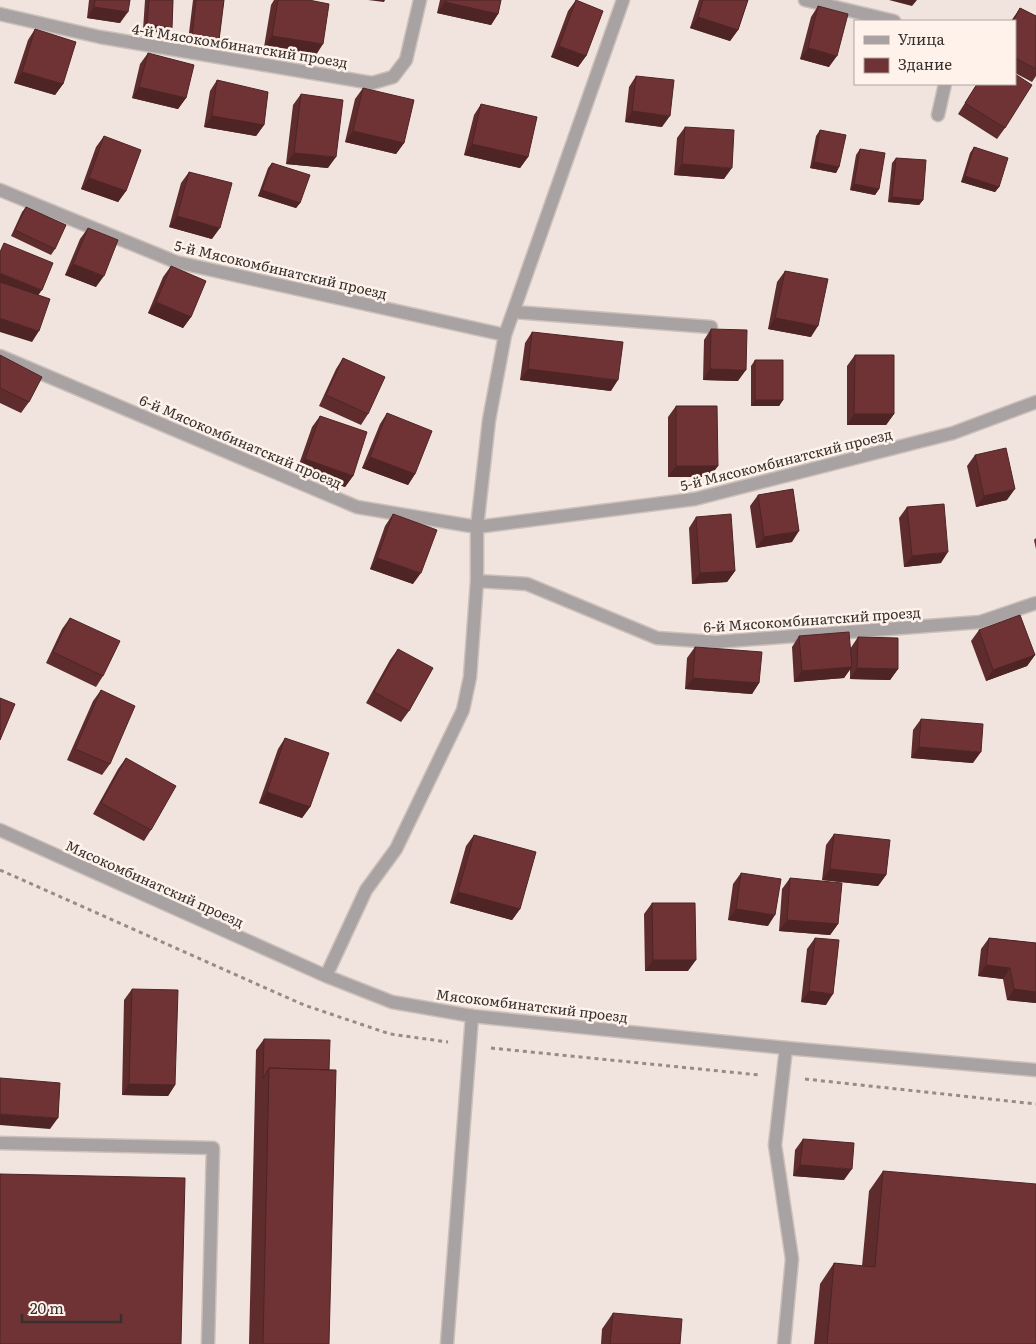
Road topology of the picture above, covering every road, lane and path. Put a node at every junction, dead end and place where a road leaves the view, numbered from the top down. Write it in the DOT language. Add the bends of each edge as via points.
graph roads {
  1 [pos="420,0"];
  2 [pos="623,0"];
  3 [pos="805,0"];
  4 [pos="0,14"];
  5 [pos="890,20"];
  6 [pos="945,85"];
  7 [pos="938,115"];
  8 [pos="0,190"];
  9 [pos="514,312"];
  10 [pos="712,327"];
  11 [pos="505,335"];
  12 [pos="0,356"];
  13 [pos="1036,402"];
  14 [pos="478,527"];
  15 [pos="477,580"];
  16 [pos="1036,603"];
  17 [pos="0,830"];
  18 [pos="326,976"];
  19 [pos="472,1016"];
  20 [pos="786,1048"];
  21 [pos="1036,1070"];
  22 [pos="0,1142"];
  23 [pos="208,1344"];
  24 [pos="447,1344"];
  25 [pos="784,1344"];
  1 -- 4 [label="street, 4-й Мясокомбинатский проезд" via="406,60 393,77 372,82 100,37"];
  2 -- 9 [label="street"];
  3 -- 5 [label="street"];
  6 -- 7 [label="street"];
  8 -- 11 [label="street, 5-й Мясокомбинатский проезд" via="176,262"];
  9 -- 10 [label="street"];
  9 -- 11 [label="street"];
  11 -- 14 [label="street" via="489,420"];
  12 -- 14 [label="street, 6-й Мясокомбинатский проезд" via="357,507"];
  13 -- 14 [label="street, 5-й Мясокомбинатский проезд" via="952,433 695,500"];
  14 -- 15 [label="street"];
  15 -- 16 [label="street, 6-й Мясокомбинатский проезд" via="527,584 657,638 715,642 980,622"];
  15 -- 18 [label="street" via="470,677 463,710 396,848 366,890"];
  17 -- 18 [label="street, Мясокомбинатский проезд"];
  18 -- 19 [label="street, Мясокомбинатский проезд" via="392,1002"];
  19 -- 20 [label="street, Мясокомбинатский проезд"];
  19 -- 24 [label="street"];
  20 -- 21 [label="street, Мясокомбинатский проезд"];
  20 -- 25 [label="street" via="775,1144 792,1259"];
  22 -- 23 [label="street" via="213,1148"];
}
